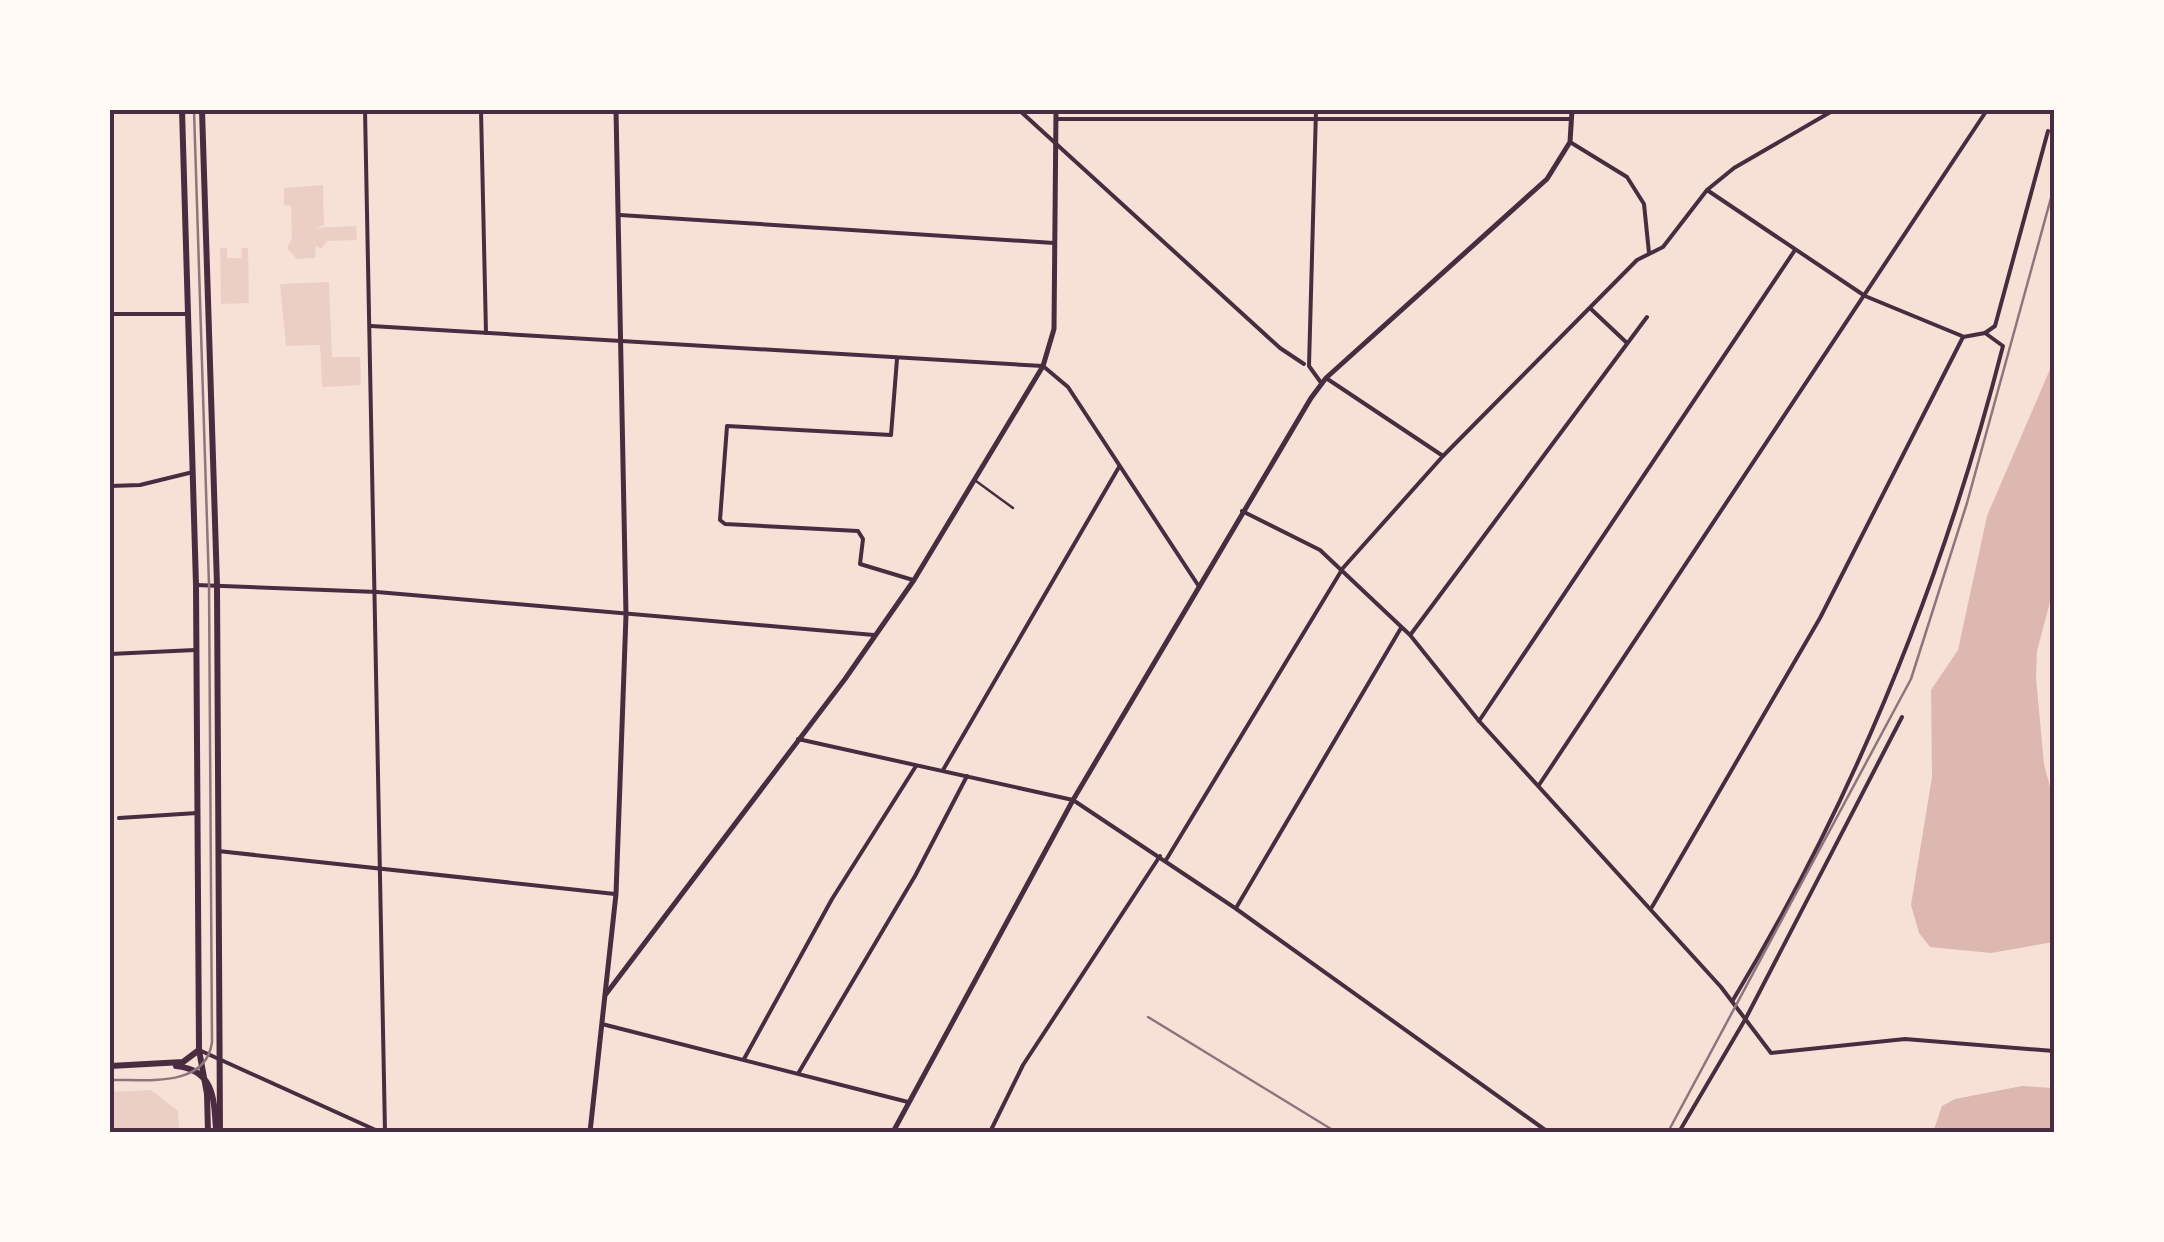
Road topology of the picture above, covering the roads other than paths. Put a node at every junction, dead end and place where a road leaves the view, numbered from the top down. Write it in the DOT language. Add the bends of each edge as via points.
graph roads {
  1 [pos="182,110"];
  2 [pos="202,110"];
  3 [pos="364,110"];
  4 [pos="481,110"];
  5 [pos="616,110"];
  6 [pos="1019,110"];
  7 [pos="1056,110"];
  8 [pos="1316,110"];
  9 [pos="1572,110"];
  10 [pos="1834,110"];
  11 [pos="1988,110"];
  12 [pos="1056,119"];
  13 [pos="1572,119"];
  14 [pos="1316,120"];
  15 [pos="2048,131"];
  16 [pos="1570,142"];
  17 [pos="1056,144"];
  18 [pos="1707,190"];
  19 [pos="620,215"];
  20 [pos="1055,244"];
  21 [pos="1795,250"];
  22 [pos="1650,253"];
  23 [pos="1865,296"];
  24 [pos="1591,309"];
  25 [pos="110,314"];
  26 [pos="189,314"];
  27 [pos="1646,317"];
  28 [pos="372,326"];
  29 [pos="486,333"];
  30 [pos="1985,333"];
  31 [pos="1963,337"];
  32 [pos="624,343"];
  33 [pos="1627,343"];
  34 [pos="897,360"];
  35 [pos="1304,364"];
  36 [pos="1043,366"];
  37 [pos="1324,382"];
  38 [pos="1443,456"];
  39 [pos="1119,466"];
  40 [pos="193,472"];
  41 [pos="975,480"];
  42 [pos="110,486"];
  43 [pos="1014,508"];
  44 [pos="1242,511"];
  45 [pos="1344,568"];
  46 [pos="914,580"];
  47 [pos="196,585"];
  48 [pos="217,585"];
  49 [pos="1198,585"];
  50 [pos="377,592"];
  51 [pos="626,615"];
  52 [pos="1401,628"];
  53 [pos="876,635"];
  54 [pos="1410,636"];
  55 [pos="196,650"];
  56 [pos="110,654"];
  57 [pos="1902,716"];
  58 [pos="1479,721"];
  59 [pos="798,738"];
  60 [pos="917,764"];
  61 [pos="943,770"];
  62 [pos="968,775"];
  63 [pos="1538,786"];
  64 [pos="1073,800"];
  65 [pos="197,813"];
  66 [pos="119,818"];
  67 [pos="218,852"];
  68 [pos="1160,856"];
  69 [pos="1166,860"];
  70 [pos="382,867"];
  71 [pos="616,894"];
  72 [pos="1236,908"];
  73 [pos="1652,908"];
  74 [pos="606,994"];
  75 [pos="1732,1000"];
  76 [pos="1746,1018"];
  77 [pos="602,1024"];
  78 [pos="199,1050"];
  79 [pos="2054,1051"];
  80 [pos="221,1058"];
  81 [pos="744,1059"];
  82 [pos="110,1066"];
  83 [pos="160,1066"];
  84 [pos="799,1072"];
  85 [pos="204,1075"];
  86 [pos="908,1102"];
  87 [pos="208,1132"];
  88 [pos="218,1132"];
  89 [pos="382,1132"];
  90 [pos="590,1132"];
  91 [pos="894,1132"];
  92 [pos="990,1132"];
  93 [pos="1548,1132"];
  94 [pos="1679,1132"];
  1 -- 26 [label="main road"];
  2 -- 48 [label="main road"];
  3 -- 28 [label="street"];
  4 -- 29 [label="street"];
  5 -- 19 [label="street"];
  6 -- 17 [label="street"];
  7 -- 12 [label="street"];
  8 -- 14 [label="street"];
  9 -- 13 [label="street"];
  10 -- 18 [label="street"];
  11 -- 23 [label="street"];
  12 -- 14 [label="street"];
  12 -- 17 [label="street"];
  13 -- 14 [label="street"];
  13 -- 16 [label="street"];
  14 -- 37 [label="street" via="1309,366"];
  15 -- 30 [label="street" via="1995,326"];
  16 -- 22 [label="street" via="1627,178 1644,204"];
  16 -- 37 [label="street" via="1547,179"];
  17 -- 20 [label="street"];
  17 -- 35 [label="street"];
  18 -- 21 [label="street"];
  18 -- 22 [label="street" via="1664,247"];
  19 -- 20 [label="street"];
  19 -- 32 [label="street"];
  20 -- 36 [label="street" via="1054,329"];
  21 -- 23 [label="street"];
  21 -- 58 [label="street"];
  22 -- 24 [label="street"];
  23 -- 31 [label="street"];
  23 -- 63 [label="street"];
  24 -- 33 [label="street"];
  24 -- 38 [label="street"];
  25 -- 26 [label="street"];
  26 -- 40 [label="main road"];
  27 -- 33 [label="street"];
  28 -- 29 [label="street"];
  28 -- 50 [label="street"];
  29 -- 32 [label="street"];
  30 -- 31 [label="street"];
  30 -- 75 [label="street" via="2004,346 1939,571 1857,764"];
  31 -- 73 [label="street" via="1820,618"];
  32 -- 34 [label="street"];
  32 -- 51 [label="street"];
  33 -- 54 [label="street"];
  34 -- 36 [label="street"];
  34 -- 46 [label="street" via="890,435 727,426 720,520 858,532 860,564"];
  36 -- 39 [label="street" via="1068,387"];
  36 -- 41 [label="street"];
  37 -- 38 [label="street"];
  37 -- 44 [label="street"];
  38 -- 45 [label="street"];
  39 -- 49 [label="street"];
  39 -- 61 [label="street"];
  40 -- 42 [label="street"];
  40 -- 47 [label="main road"];
  41 -- 43 [label="lane"];
  41 -- 46 [label="street"];
  44 -- 45 [label="street"];
  44 -- 49 [label="street"];
  45 -- 52 [label="street"];
  45 -- 69 [label="street"];
  46 -- 53 [label="street"];
  47 -- 48 [label="street"];
  47 -- 55 [label="main road"];
  48 -- 50 [label="street"];
  48 -- 67 [label="main road"];
  49 -- 64 [label="street"];
  50 -- 51 [label="street"];
  50 -- 70 [label="street"];
  51 -- 53 [label="street"];
  51 -- 71 [label="street"];
  52 -- 54 [label="street"];
  52 -- 72 [label="street"];
  53 -- 59 [label="street"];
  54 -- 58 [label="street"];
  55 -- 56 [label="street"];
  55 -- 65 [label="main road"];
  57 -- 76 [label="street"];
  58 -- 63 [label="street"];
  59 -- 60 [label="street"];
  59 -- 74 [label="street"];
  60 -- 61 [label="street"];
  60 -- 81 [label="street"];
  61 -- 62 [label="street"];
  62 -- 64 [label="street"];
  62 -- 84 [label="street"];
  63 -- 73 [label="street"];
  64 -- 68 [label="street"];
  64 -- 86 [label="street"];
  65 -- 66 [label="street"];
  65 -- 78 [label="main road"];
  67 -- 70 [label="street"];
  67 -- 80 [label="main road"];
  68 -- 69 [label="street"];
  68 -- 92 [label="street" via="1023,1065"];
  69 -- 72 [label="street"];
  70 -- 71 [label="street"];
  70 -- 89 [label="street"];
  71 -- 74 [label="street"];
  72 -- 93 [label="street"];
  73 -- 75 [label="street"];
  74 -- 77 [label="street"];
  75 -- 76 [label="street"];
  76 -- 79 [label="street" via="1771,1053 1905,1039"];
  76 -- 94 [label="street"];
  77 -- 81 [label="street"];
  77 -- 90 [label="street"];
  78 -- 80 [label="street"];
  78 -- 83 [label="main road" via="188,1061"];
  78 -- 85 [label="main road"];
  80 -- 88 [label="main road"];
  80 -- 89 [label="street"];
  81 -- 84 [label="street"];
  82 -- 83 [label="main road"];
  83 -- 85 [label="main road"];
  84 -- 86 [label="street"];
  85 -- 87 [label="main road"];
  85 -- 88 [label="main road"];
  86 -- 91 [label="street"];
}
